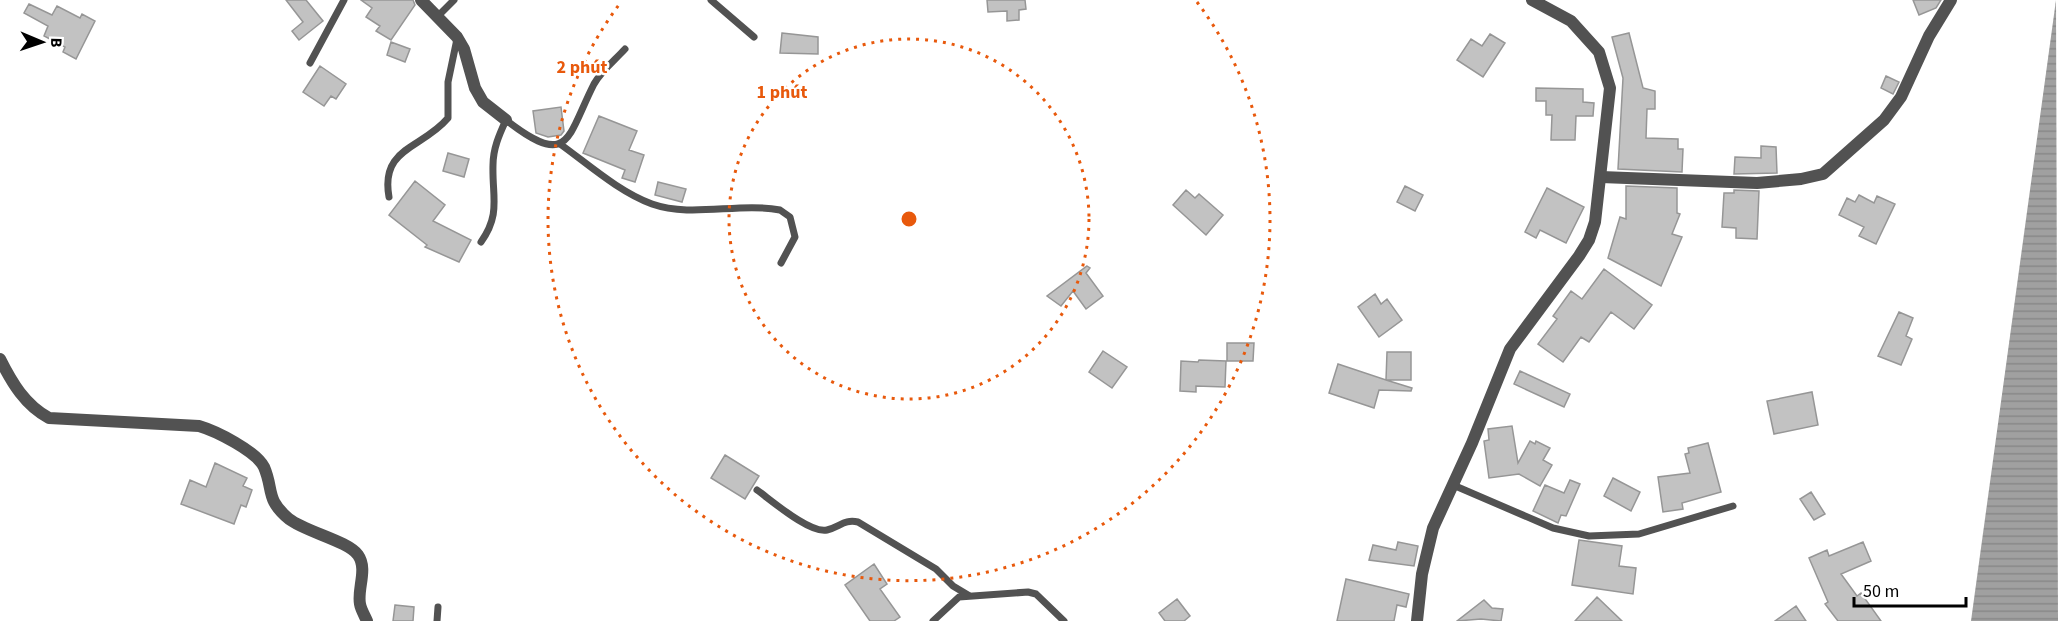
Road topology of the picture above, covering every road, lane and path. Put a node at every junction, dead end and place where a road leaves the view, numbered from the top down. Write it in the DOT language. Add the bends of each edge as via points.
graph roads {
  1 [pos="344,0"];
  2 [pos="421,0"];
  3 [pos="454,0"];
  4 [pos="711,0"];
  5 [pos="1532,0"];
  6 [pos="1951,0"];
  7 [pos="438,16"];
  8 [pos="458,37"];
  9 [pos="754,37"];
  10 [pos="625,49"];
  11 [pos="310,63"];
  12 [pos="506,120"];
  13 [pos="560,144"];
  14 [pos="1601,177"];
  15 [pos="389,197"];
  16 [pos="481,242"];
  17 [pos="781,263"];
  18 [pos="0,359"];
  19 [pos="1454,485"];
  20 [pos="757,490"];
  21 [pos="1733,506"];
  22 [pos="968,595"];
  23 [pos="438,608"];
  24 [pos="367,621"];
  25 [pos="437,621"];
  26 [pos="933,621"];
  27 [pos="1064,621"];
  28 [pos="1417,621"];
  1 -- 11 [label="lane"];
  2 -- 7 [label="street"];
  3 -- 7 [label="lane"];
  4 -- 9 [label="lane"];
  5 -- 14 [label="street" via="1571,21 1599,52 1610,88"];
  6 -- 14 [label="street" via="1929,36 1901,98 1884,120 1823,174 1757,183"];
  7 -- 8 [label="street"];
  8 -- 12 [label="street" via="483,102"];
  8 -- 15 [label="lane" via="448,82 448,118 398,155 386,180"];
  10 -- 13 [label="lane" via="595,82 575,129"];
  12 -- 13 [label="lane" via="530,138"];
  12 -- 16 [label="lane" via="493,164 493,220"];
  13 -- 17 [label="lane" via="653,204 780,210 790,217 795,237"];
  14 -- 19 [label="street" via="1590,240 1510,349"];
  18 -- 24 [label="street" via="23,397 49,418 199,426 255,456 263,465 271,500 289,518 358,555 362,568 360,605"];
  19 -- 21 [label="lane" via="1553,528 1589,536 1639,534"];
  19 -- 28 [label="street" via="1433,528 1422,574"];
  20 -- 22 [label="lane" via="814,530 826,530 848,520 858,522 936,569"];
  22 -- 26 [label="lane" via="950,604"];
  22 -- 27 [label="lane" via="1036,594"];
  23 -- 25 [label="lane"];
}
